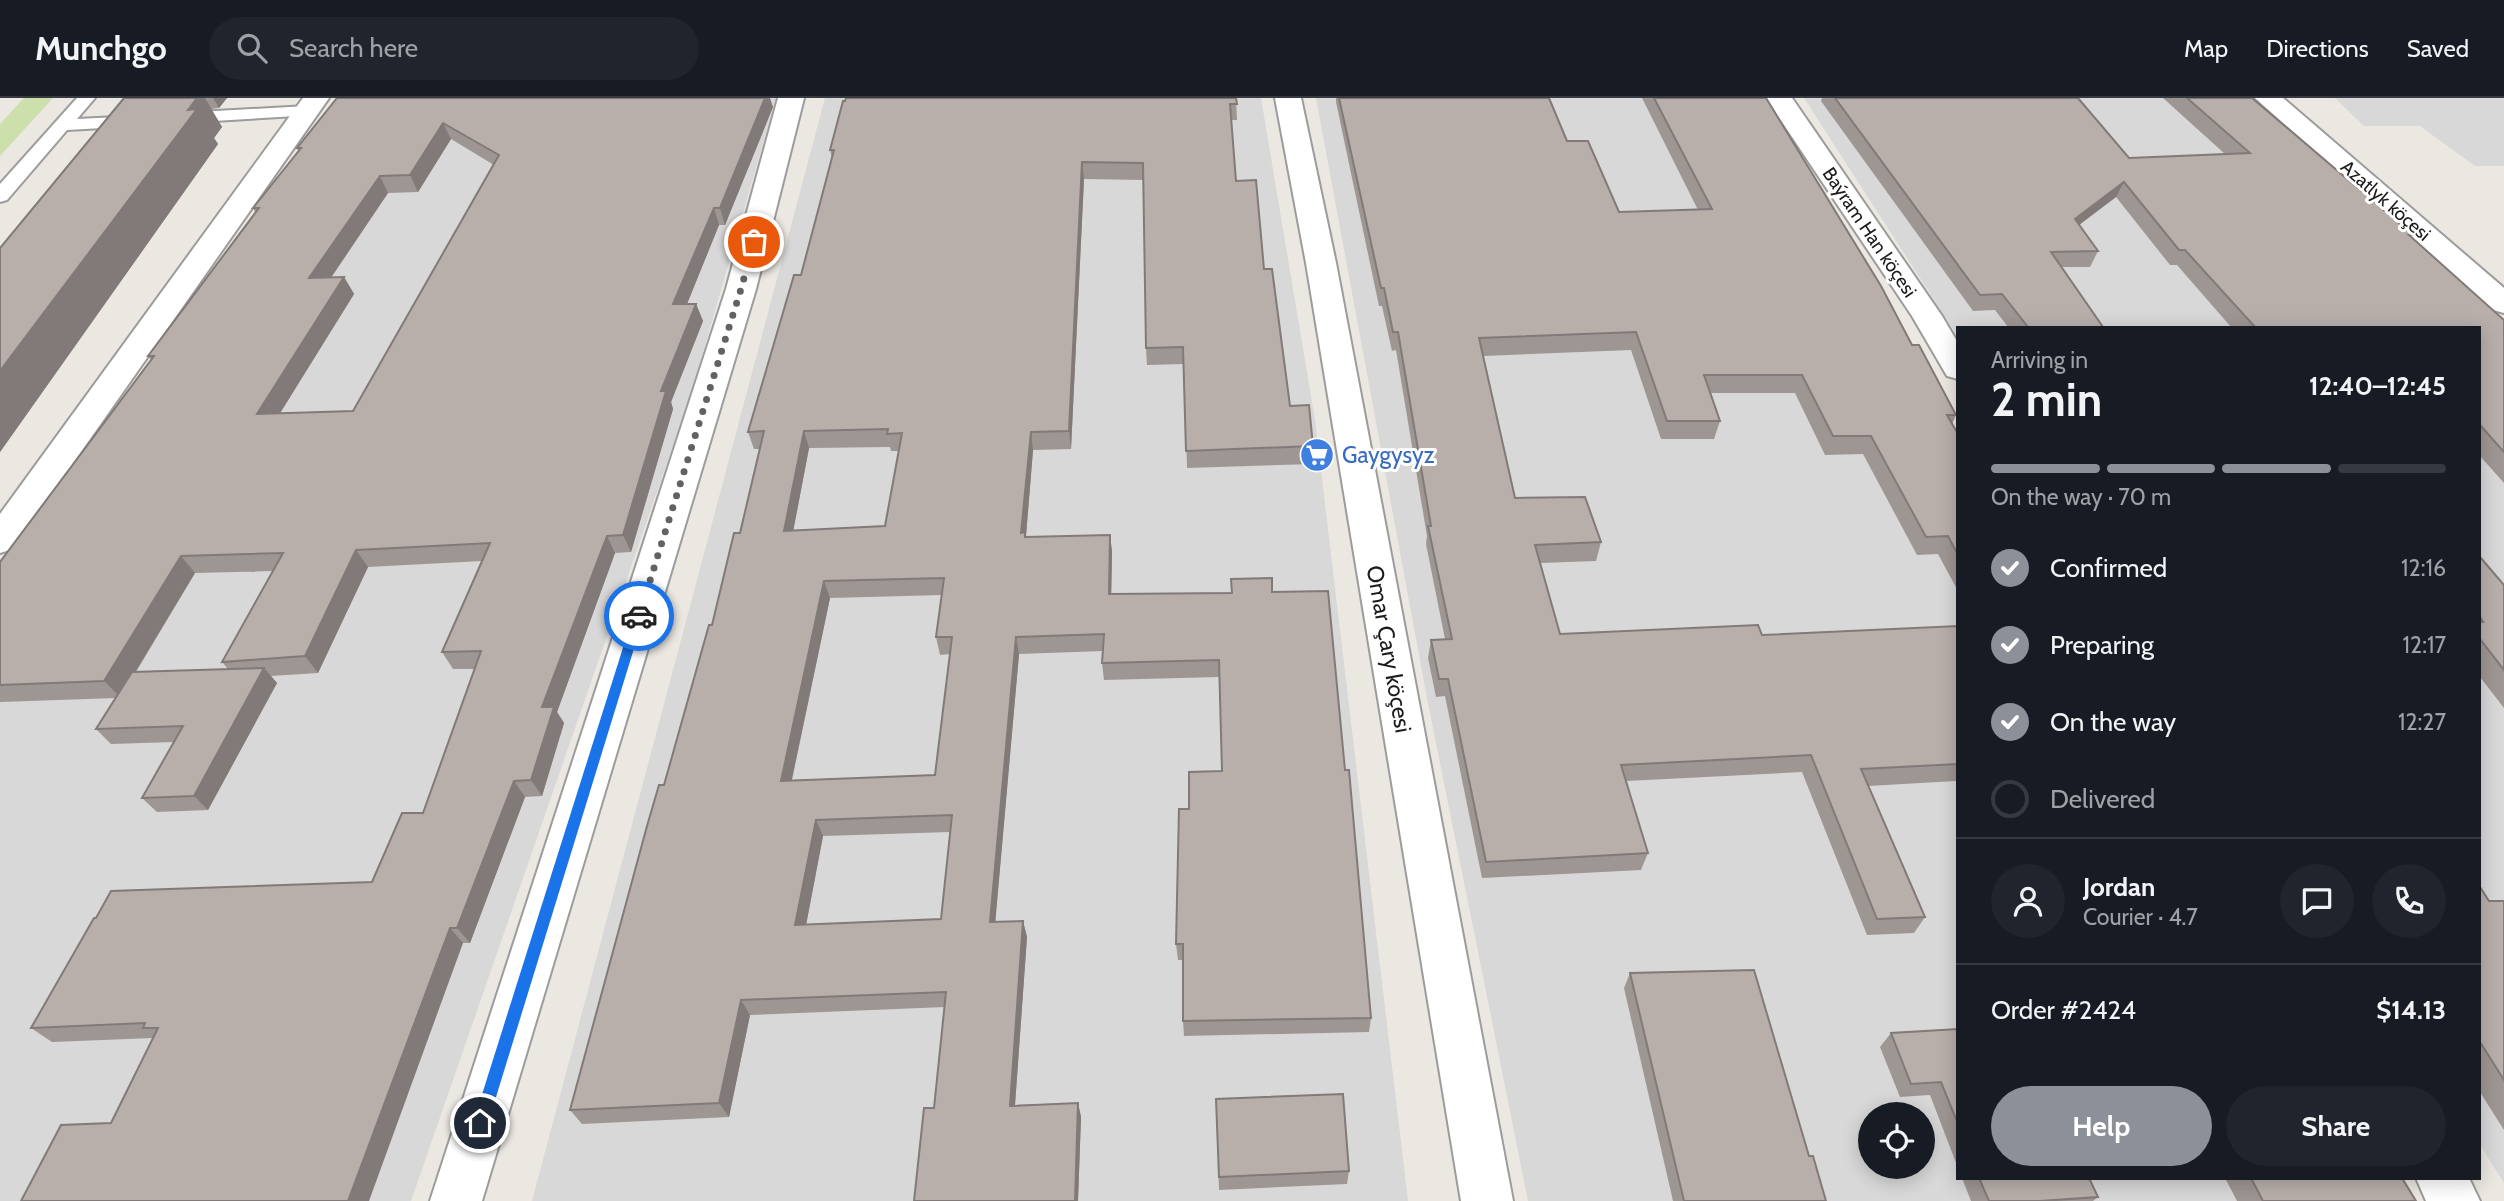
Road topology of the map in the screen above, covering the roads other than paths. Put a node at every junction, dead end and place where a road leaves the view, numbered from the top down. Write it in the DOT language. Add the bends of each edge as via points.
graph roads {
  1 [pos="86,98"];
  2 [pos="791,98"];
  3 [pos="1288,98"];
  4 [pos="1779,98"];
  5 [pos="2268,98"];
  6 [pos="312,105"];
  7 [pos="63,125"];
  8 [pos="0,196"];
  9 [pos="2504,304"];
  10 [pos="1956,366"];
  11 [pos="1,538"];
  12 [pos="2442,1180"];
  13 [pos="456,1201"];
  14 [pos="1487,1201"];
  15 [pos="2454,1201"];
  1 -- 7 [label="lane"];
  2 -- 13 [label="street" via="741,289"];
  3 -- 14 [label="street, Omar Çary köçesi" via="1324,277"];
  4 -- 10 [label="street, Baýram Han köçesi"];
  5 -- 9 [label="street, Azatlyk köçesi"];
  6 -- 7 [label="lane"];
  6 -- 11 [label="street"];
  7 -- 8 [label="lane"];
  12 -- 15 [label="street"];
}
